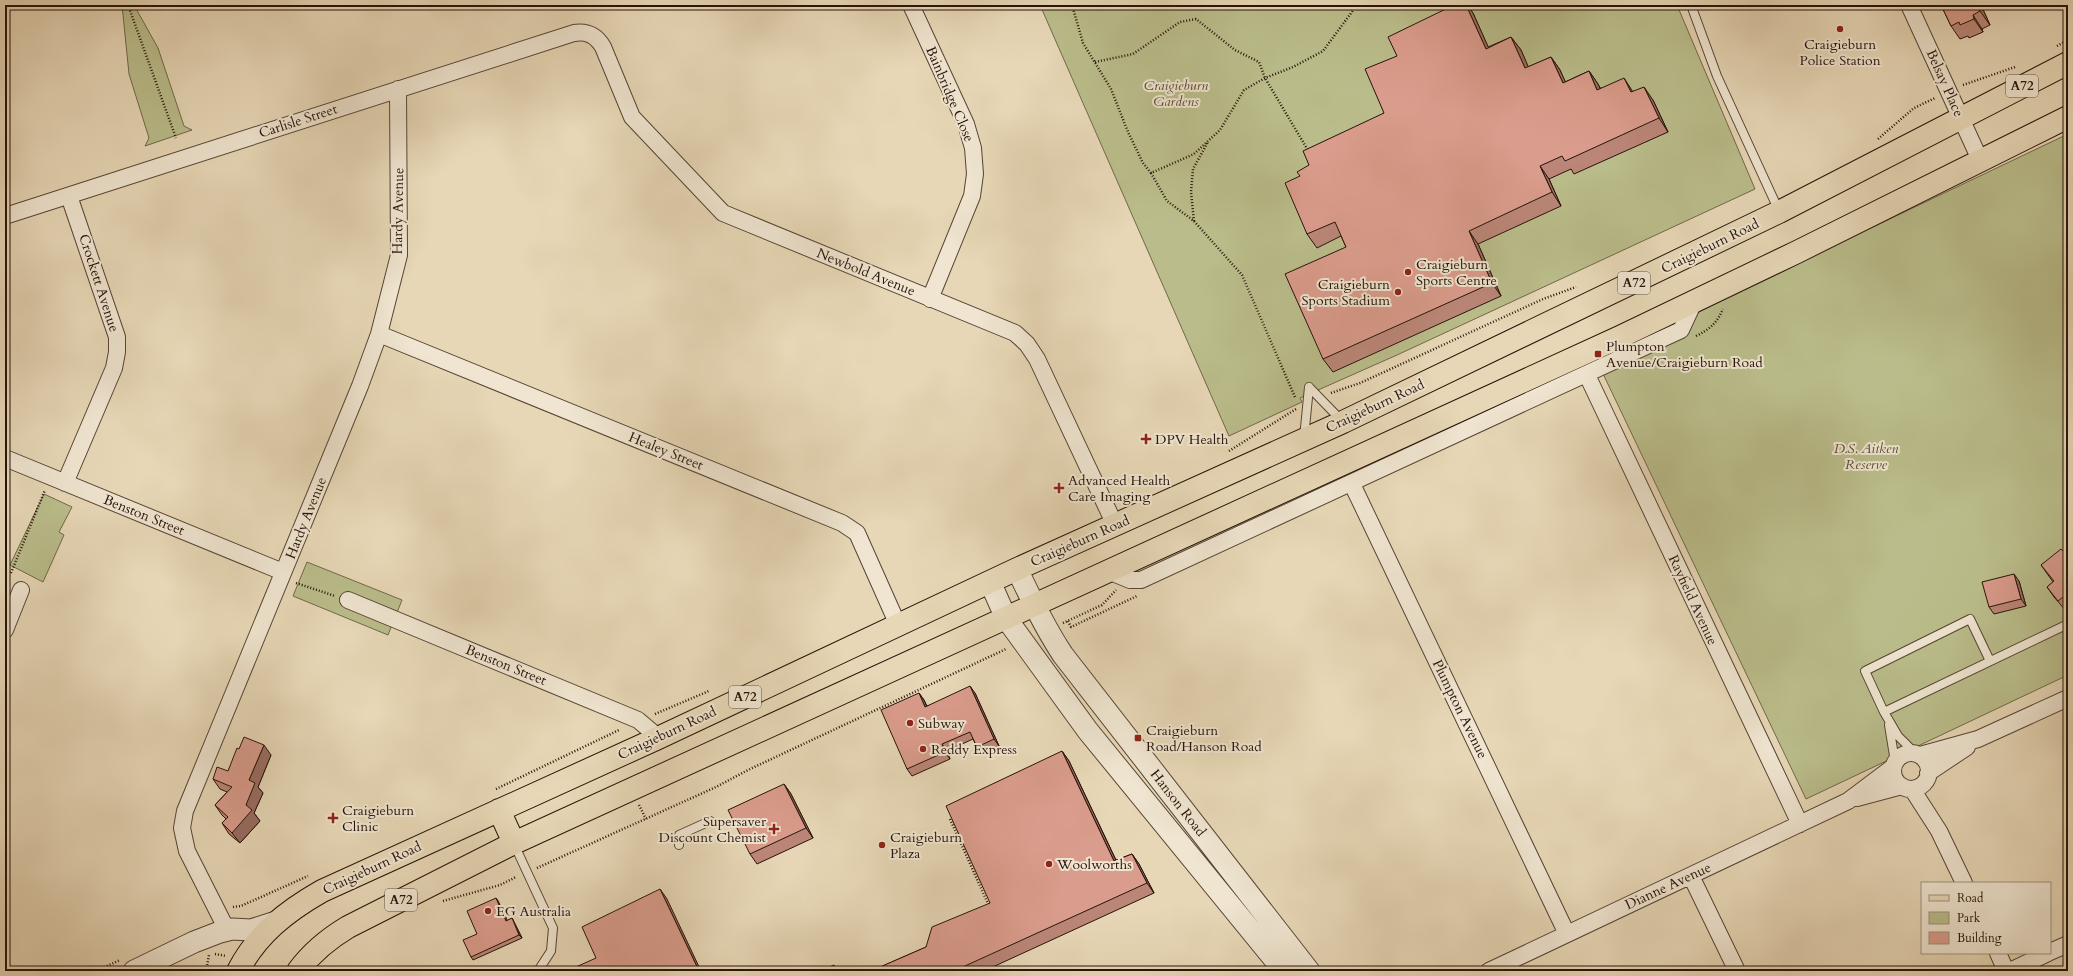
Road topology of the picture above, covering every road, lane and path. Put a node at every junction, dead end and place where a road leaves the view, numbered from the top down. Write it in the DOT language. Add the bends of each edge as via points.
graph roads {
  1 [pos="128,5"];
  2 [pos="911,5"];
  3 [pos="1072,5"];
  4 [pos="1357,5"];
  5 [pos="1691,5"];
  6 [pos="1909,5"];
  7 [pos="592,35"];
  8 [pos="2068,40"];
  9 [pos="2061,55"];
  10 [pos="1094,62"];
  11 [pos="2018,66"];
  12 [pos="1265,78"];
  13 [pos="398,89"];
  14 [pos="1949,91"];
  15 [pos="1968,113"];
  16 [pos="2068,117"];
  17 [pos="176,138"];
  18 [pos="1209,140"];
  19 [pos="1874,142"];
  20 [pos="1310,153"];
  21 [pos="1980,162"];
  22 [pos="1151,173"];
  23 [pos="69,196"];
  24 [pos="1779,212"];
  25 [pos="5,216"];
  26 [pos="1194,221"];
  27 [pos="1578,286"];
  28 [pos="930,298"];
  29 [pos="1694,302"];
  30 [pos="379,334"];
  31 [pos="1587,375"];
  32 [pos="1320,398"];
  33 [pos="1303,405"];
  34 [pos="1343,422"];
  35 [pos="1304,440"];
  36 [pos="1224,454"];
  37 [pos="5,458"];
  38 [pos="65,483"];
  39 [pos="1352,484"];
  40 [pos="47,485"];
  41 [pos="1115,525"];
  42 [pos="1017,570"];
  43 [pos="283,572"];
  44 [pos="11,573"];
  45 [pos="1117,575"];
  46 [pos="990,582"];
  47 [pos="21,590"];
  48 [pos="348,600"];
  49 [pos="1034,606"];
  50 [pos="1006,618"];
  51 [pos="2068,624"];
  52 [pos="898,625"];
  53 [pos="5,630"];
  54 [pos="1047,630"];
  55 [pos="1022,641"];
  56 [pos="1990,661"];
  57 [pos="712,690"];
  58 [pos="2068,698"];
  59 [pos="1884,712"];
  60 [pos="654,714"];
  61 [pos="1889,723"];
  62 [pos="620,730"];
  63 [pos="656,739"];
  64 [pos="1978,739"];
  65 [pos="1917,754"];
  66 [pos="1894,764"];
  67 [pos="1917,782"];
  68 [pos="497,789"];
  69 [pos="1848,801"];
  70 [pos="499,810"];
  71 [pos="950,818"];
  72 [pos="710,821"];
  73 [pos="1800,824"];
  74 [pos="514,843"];
  75 [pos="678,845"];
  76 [pos="528,872"];
  77 [pos="1691,876"];
  78 [pos="1964,882"];
  79 [pos="442,902"];
  80 [pos="992,912"];
  81 [pos="276,922"];
  82 [pos="227,930"];
  83 [pos="1567,934"];
  84 [pos="2068,944"];
  85 [pos="2051,952"];
  86 [pos="210,953"];
  87 [pos="1998,954"];
  88 [pos="2047,954"];
  89 [pos="134,971"];
  90 [pos="206,971"];
  91 [pos="238,971"];
  92 [pos="298,971"];
  93 [pos="538,971"];
  94 [pos="1284,971"];
  95 [pos="1309,971"];
  96 [pos="1489,971"];
  97 [pos="1737,971"];
  98 [pos="2006,971"];
  99 [pos="2010,971"];
  1 -- 17 [label="path"];
  2 -- 28 [label="street, Bainbridge Close" via="966,124 973,148 975,174 972,196"];
  3 -- 10 [label="path" via="1083,43"];
  4 -- 12 [label="path" via="1323,51"];
  5 -- 24 [label="lane" via="1717,76"];
  6 -- 14 [label="street, Belsay Place"];
  7 -- 13 [label="street, Carlisle Street" via="574,33"];
  7 -- 28 [label="street, Newbold Avenue" via="603,47 632,117 723,213"];
  8 -- 9 [label="path"];
  9 -- 15 [label="main road, Craigieburn Road / A72"];
  10 -- 12 [label="path" via="1133,54 1180,22 1196,19 1235,50 1259,62"];
  10 -- 22 [label="path" via="1111,89 1128,132 1143,163"];
  11 -- 14 [label="path"];
  12 -- 18 [label="path" via="1244,90 1220,130"];
  12 -- 20 [label="path"];
  13 -- 23 [label="street, Carlisle Street"];
  13 -- 30 [label="street, Hardy Avenue" via="399,255"];
  14 -- 15 [label="street, Belsay Place"];
  14 -- 19 [label="path" via="1914,108"];
  15 -- 21 [label="street, Belsay Place"];
  15 -- 24 [label="main road, Craigieburn Road / A72"];
  16 -- 21 [label="main road, A72"];
  18 -- 22 [label="path" via="1194,154"];
  18 -- 26 [label="path" via="1193,169 1191,192"];
  21 -- 29 [label="main road, A72"];
  22 -- 26 [label="path" via="1167,201"];
  23 -- 25 [label="street, Carlisle Street"];
  23 -- 38 [label="street, Crockett Avenue" via="117,337 117,352 114,368"];
  24 -- 34 [label="main road, Craigieburn Road / A72"];
  26 -- 33 [label="path" via="1242,275"];
  27 -- 32 [label="path" via="1360,383"];
  28 -- 41 [label="street, Newbold Avenue" via="1015,333 1027,344"];
  29 -- 31 [label="street" via="1681,330"];
  29 -- 45 [label="main road, A72"];
  30 -- 43 [label="street, Hardy Avenue"];
  30 -- 52 [label="street, Healey Street" via="842,523 857,533"];
  31 -- 39 [label="street"];
  31 -- 73 [label="street, Rayfield Avenue"];
  32 -- 33 [label="lane" via="1309,387"];
  32 -- 34 [label="lane"];
  33 -- 35 [label="lane"];
  33 -- 36 [label="path"];
  34 -- 35 [label="main road, Craigieburn Road / A72"];
  35 -- 41 [label="main road, Craigieburn Road / A72"];
  37 -- 38 [label="street, Benston Street"];
  38 -- 43 [label="street, Benston Street"];
  39 -- 45 [label="street" via="1147,578 1137,581"];
  39 -- 83 [label="street, Plumpton Avenue"];
  40 -- 44 [label="path"];
  41 -- 42 [label="main road, Craigieburn Road / A72"];
  42 -- 46 [label="main road, Craigieburn Road / A72"];
  42 -- 49 [label="street, Hanson Road"];
  43 -- 48 [label="path" via="299,584"];
  43 -- 82 [label="street, Hardy Avenue" via="185,811 182,828 187,851"];
  45 -- 49 [label="main road, A72"];
  45 -- 54 [label="path" via="1102,605"];
  46 -- 50 [label="street, Hanson Road"];
  46 -- 52 [label="main road, Craigieburn Road / A72"];
  47 -- 53 [label="street"];
  48 -- 63 [label="street, Benston Street" via="638,720"];
  49 -- 50 [label="main road, A72"];
  49 -- 54 [label="street, Hanson Road"];
  50 -- 55 [label="street, Hanson Road"];
  50 -- 74 [label="main road, A72"];
  51 -- 56 [label="lane"];
  52 -- 63 [label="main road, Craigieburn Road / A72"];
  54 -- 95 [label="street, Hanson Road" via="1086,685"];
  55 -- 76 [label="path" via="716,787"];
  55 -- 94 [label="street, Hanson Road" via="1088,731"];
  56 -- 59 [label="lane"];
  56 -- 59 [label="lane" via="1970,619 1865,671"];
  57 -- 60 [label="path"];
  58 -- 64 [label="street, Dianne Avenue"];
  59 -- 61 [label="lane"];
  61 -- 65 [label="lane"];
  61 -- 66 [label="lane"];
  62 -- 68 [label="path"];
  63 -- 70 [label="main road, Craigieburn Road / A72"];
  64 -- 65 [label="street, Dianne Avenue"];
  64 -- 67 [label="street, Dianne Avenue"];
  65 -- 66 [label="street" via="1903,754"];
  65 -- 67 [label="street" via="1927,763"];
  66 -- 67 [label="street" via="1894,778"];
  66 -- 69 [label="street, Dianne Avenue"];
  67 -- 69 [label="street, Dianne Avenue"];
  67 -- 78 [label="street"];
  69 -- 73 [label="street, Dianne Avenue"];
  70 -- 74 [label="main road"];
  70 -- 81 [label="main road, Craigieburn Road / A72" via="322,891"];
  71 -- 80 [label="path"];
  72 -- 75 [label="lane" via="679,835"];
  73 -- 77 [label="street, Dianne Avenue"];
  74 -- 76 [label="lane"];
  74 -- 92 [label="main road, A72" via="348,927 323,943"];
  76 -- 79 [label="path" via="500,885"];
  76 -- 93 [label="lane" via="553,928 551,951"];
  77 -- 83 [label="street, Dianne Avenue"];
  77 -- 97 [label="street"];
  81 -- 82 [label="street" via="251,930"];
  81 -- 91 [label="main road, Craigieburn Road / A72" via="248,952"];
  82 -- 89 [label="street" via="194,942"];
  83 -- 96 [label="street, Dianne Avenue"];
  84 -- 85 [label="street"];
  86 -- 90 [label="path"];
  87 -- 98 [label="street"];
  88 -- 99 [label="street"];
}
